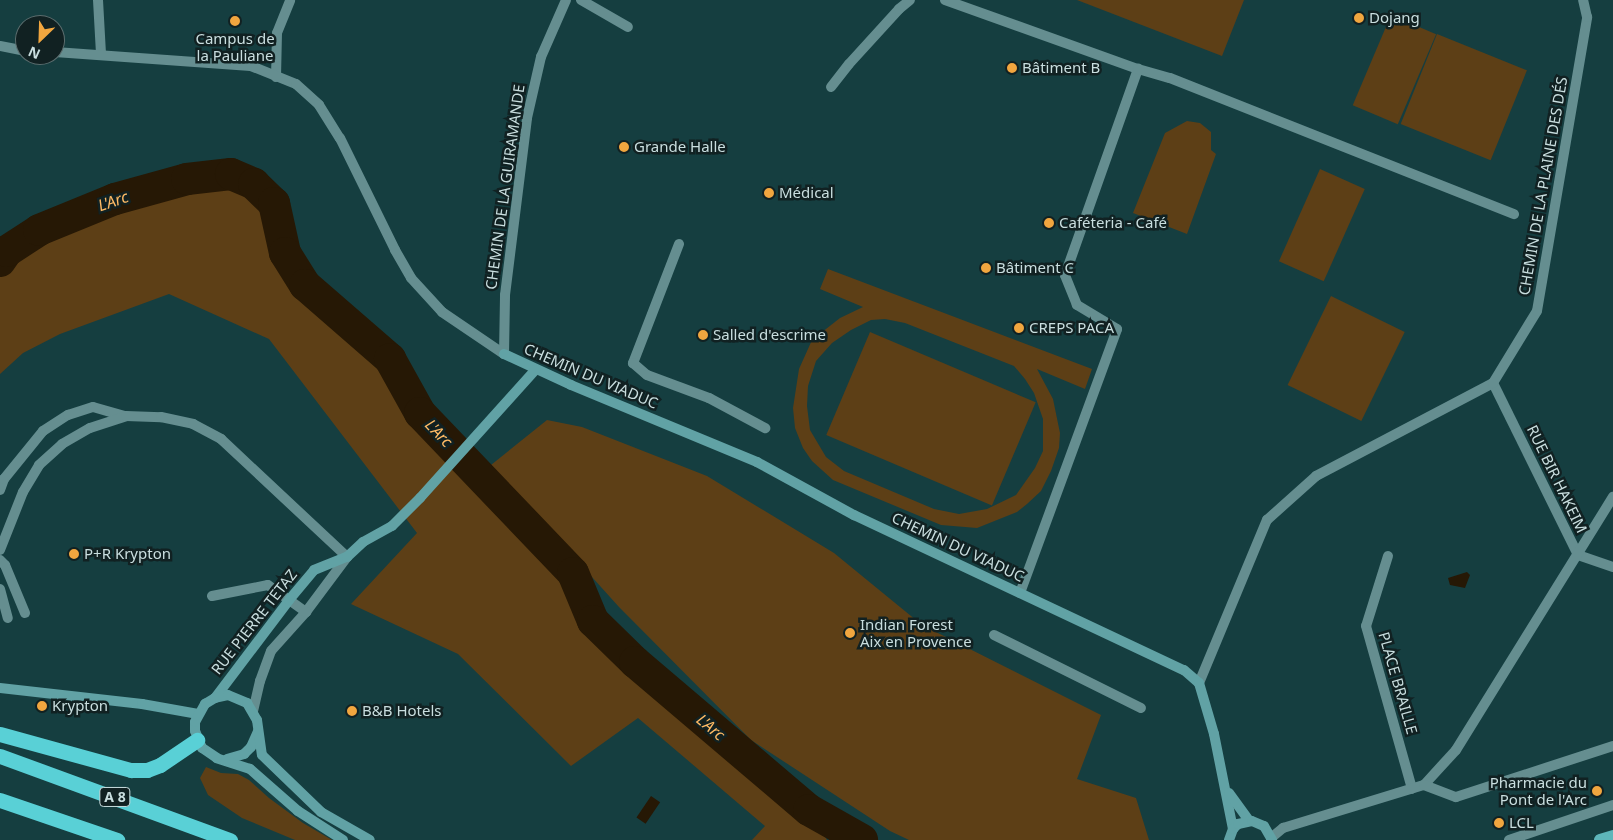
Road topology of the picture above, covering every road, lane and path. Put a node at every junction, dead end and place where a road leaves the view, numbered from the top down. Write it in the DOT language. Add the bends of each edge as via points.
graph roads {
  1 [pos="98,0"];
  2 [pos="290,0"];
  3 [pos="566,0"];
  4 [pos="581,0"];
  5 [pos="910,0"];
  6 [pos="944,0"];
  7 [pos="1582,0"];
  8 [pos="628,27"];
  9 [pos="0,46"];
  10 [pos="15,49"];
  11 [pos="65,52"];
  12 [pos="101,54"];
  13 [pos="1138,69"];
  14 [pos="276,76"];
  15 [pos="832,87"];
  16 [pos="1514,214"];
  17 [pos="679,244"];
  18 [pos="504,354"];
  19 [pos="536,369"];
  20 [pos="1493,383"];
  21 [pos="126,416"];
  22 [pos="765,428"];
  23 [pos="0,490"];
  24 [pos="1613,498"];
  25 [pos="0,550"];
  26 [pos="1578,555"];
  27 [pos="1388,556"];
  28 [pos="347,557"];
  29 [pos="0,560"];
  30 [pos="1613,567"];
  31 [pos="0,589"];
  32 [pos="1020,593"];
  33 [pos="212,596"];
  34 [pos="289,600"];
  35 [pos="306,612"];
  36 [pos="25,613"];
  37 [pos="8,618"];
  38 [pos="994,635"];
  39 [pos="1199,683"];
  40 [pos="0,688"];
  41 [pos="215,698"];
  42 [pos="1141,708"];
  43 [pos="253,711"];
  44 [pos="198,714"];
  45 [pos="258,730"];
  46 [pos="0,734"];
  47 [pos="197,740"];
  48 [pos="1613,746"];
  49 [pos="0,756"];
  50 [pos="226,759"];
  51 [pos="1424,785"];
  52 [pos="1412,789"];
  53 [pos="1227,790"];
  54 [pos="0,800"];
  55 [pos="1613,805"];
  56 [pos="19,806"];
  57 [pos="1248,821"];
  58 [pos="1233,829"];
  59 [pos="1613,836"];
  60 [pos="1272,839"];
  61 [pos="86,840"];
  62 [pos="116,840"];
  63 [pos="230,840"];
  64 [pos="343,840"];
  65 [pos="370,840"];
  66 [pos="1229,840"];
  67 [pos="1509,840"];
  68 [pos="1600,840"];
  1 -- 12 [label="street"];
  2 -- 14 [label="street" via="277,33"];
  3 -- 18 [label="street, CHEMIN DE LA GUIRAMANDE" via="541,58 527,118 505,295"];
  4 -- 8 [label="street"];
  5 -- 15 [label="street" via="898,9"];
  6 -- 13 [label="street"];
  7 -- 20 [label="street, CHEMIN DE LA PLAINE DES DÉS" via="1587,17 1538,311"];
  9 -- 10 [label="street"];
  11 -- 12 [label="street, CHEMIN DU VIADUC"];
  12 -- 14 [label="street, CHEMIN DU VIADUC" via="251,66"];
  13 -- 16 [label="street" via="1170,78"];
  13 -- 32 [label="street" via="1065,275 1077,305 1117,329"];
  14 -- 18 [label="street, CHEMIN DU VIADUC" via="296,84 318,104 340,138 411,278 442,312"];
  17 -- 22 [label="street" via="633,363 647,375 709,398"];
  18 -- 19 [label="street, CHEMIN DU VIADUC"];
  19 -- 28 [label="street, RUE PIERRE TETAZ" via="392,526 359,544"];
  19 -- 32 [label="street, CHEMIN DU VIADUC" via="757,462 854,515"];
  20 -- 26 [label="street, RUE BIR HAKEIM"];
  20 -- 39 [label="street" via="1316,476 1267,520"];
  21 -- 23 [label="street" via="93,408 68,415 43,431 4,479"];
  21 -- 25 [label="street" via="90,428 62,444 39,465 23,492"];
  21 -- 28 [label="street" via="161,417 193,424 221,439"];
  24 -- 26 [label="street"];
  26 -- 30 [label="street, RUE BIR HAKEIM"];
  26 -- 51 [label="street" via="1456,750"];
  27 -- 52 [label="street, PLACE BRAILLE" via="1366,626"];
  28 -- 34 [label="street, RUE PIERRE TETAZ" via="314,570"];
  28 -- 35 [label="street, RUE PIERRE TETAZ"];
  29 -- 36 [label="street"];
  31 -- 37 [label="street"];
  32 -- 39 [label="street, CHEMIN DU VIADUC" via="1184,670"];
  33 -- 34 [label="street" via="268,585"];
  34 -- 35 [label="street"];
  34 -- 41 [label="street, RUE PIERRE TETAZ"];
  35 -- 43 [label="street, RUE PIERRE TETAZ" via="271,651"];
  38 -- 42 [label="street"];
  39 -- 53 [label="street"];
  40 -- 44 [label="street" via="142,704"];
  41 -- 43 [label="street" via="228,695 238,698"];
  41 -- 44 [label="street"];
  43 -- 45 [label="street"];
  44 -- 47 [label="street" via="195,722"];
  45 -- 50 [label="street" via="251,747 236,758"];
  45 -- 65 [label="street" via="262,755 285,778 321,812"];
  46 -- 47 [label="highway" via="131,770 160,766"];
  47 -- 50 [label="street" via="209,754"];
  48 -- 51 [label="street" via="1456,797"];
  49 -- 63 [label="highway, A 8"];
  50 -- 64 [label="street" via="250,769 298,811"];
  51 -- 52 [label="street"];
  52 -- 60 [label="street" via="1283,828"];
  53 -- 57 [label="street"];
  53 -- 58 [label="street"];
  54 -- 56 [label="highway"];
  55 -- 67 [label="street"];
  56 -- 61 [label="highway"];
  56 -- 62 [label="highway"];
  57 -- 58 [label="street"];
  57 -- 60 [label="street" via="1264,826"];
  58 -- 66 [label="street"];
  59 -- 68 [label="main road"];
}
